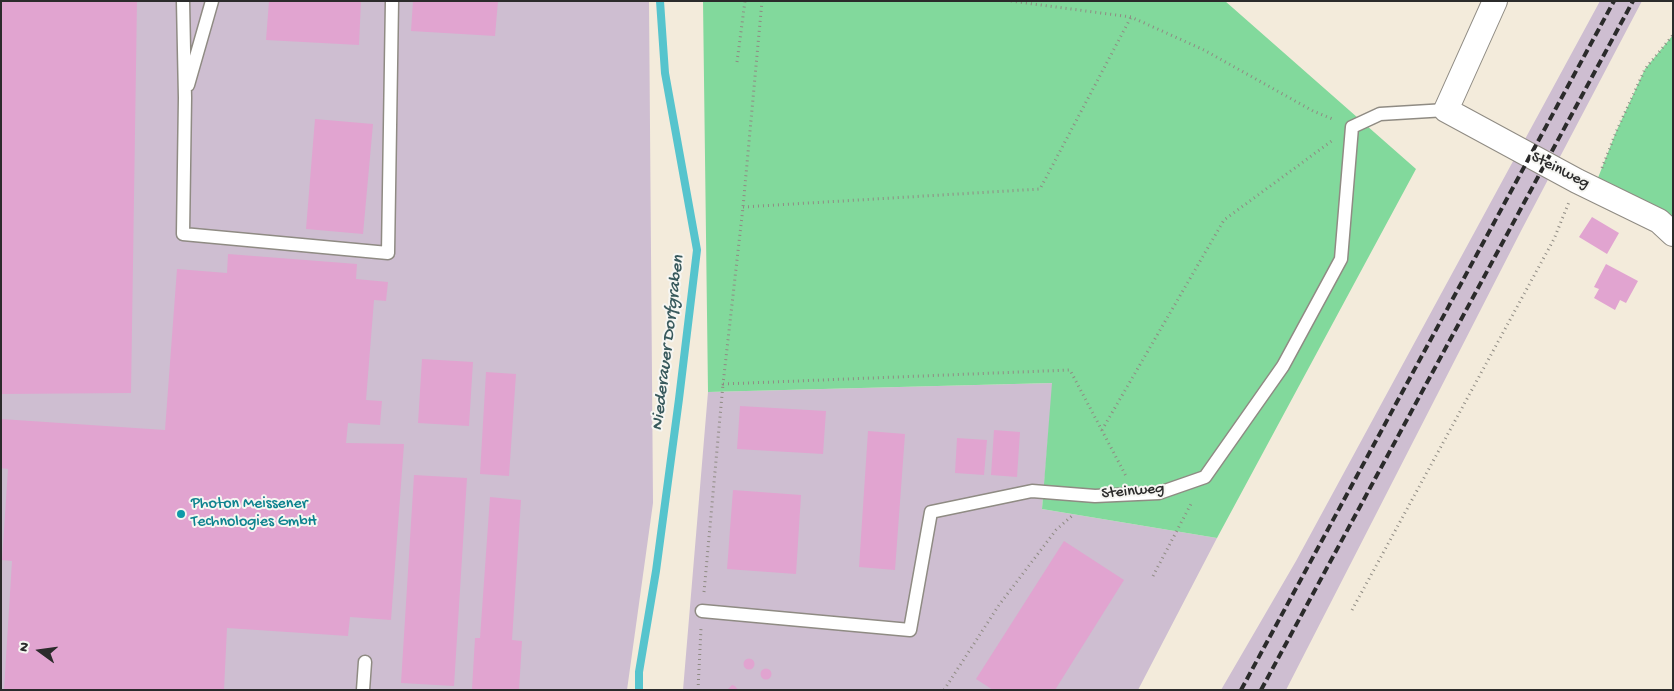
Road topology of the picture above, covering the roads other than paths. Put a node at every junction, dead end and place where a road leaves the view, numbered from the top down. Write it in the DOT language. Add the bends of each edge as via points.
graph roads {
  1 [pos="183,1"];
  2 [pos="212,1"];
  3 [pos="392,1"];
  4 [pos="1495,1"];
  5 [pos="184,98"];
  6 [pos="1446,110"];
  7 [pos="1673,234"];
  8 [pos="702,612"];
  9 [pos="365,662"];
  10 [pos="363,690"];
  1 -- 5 [label="lane"];
  2 -- 5 [label="lane"];
  3 -- 5 [label="lane" via="388,253 182,234"];
  4 -- 6 [label="street"];
  6 -- 7 [label="street, Steinweg" via="1659,221"];
  6 -- 8 [label="lane, Steinweg" via="1380,114 1352,126 1341,259 1283,366 1205,478 1159,493 1095,496 1032,491 932,512 910,630"];
  9 -- 10 [label="lane"];
}
